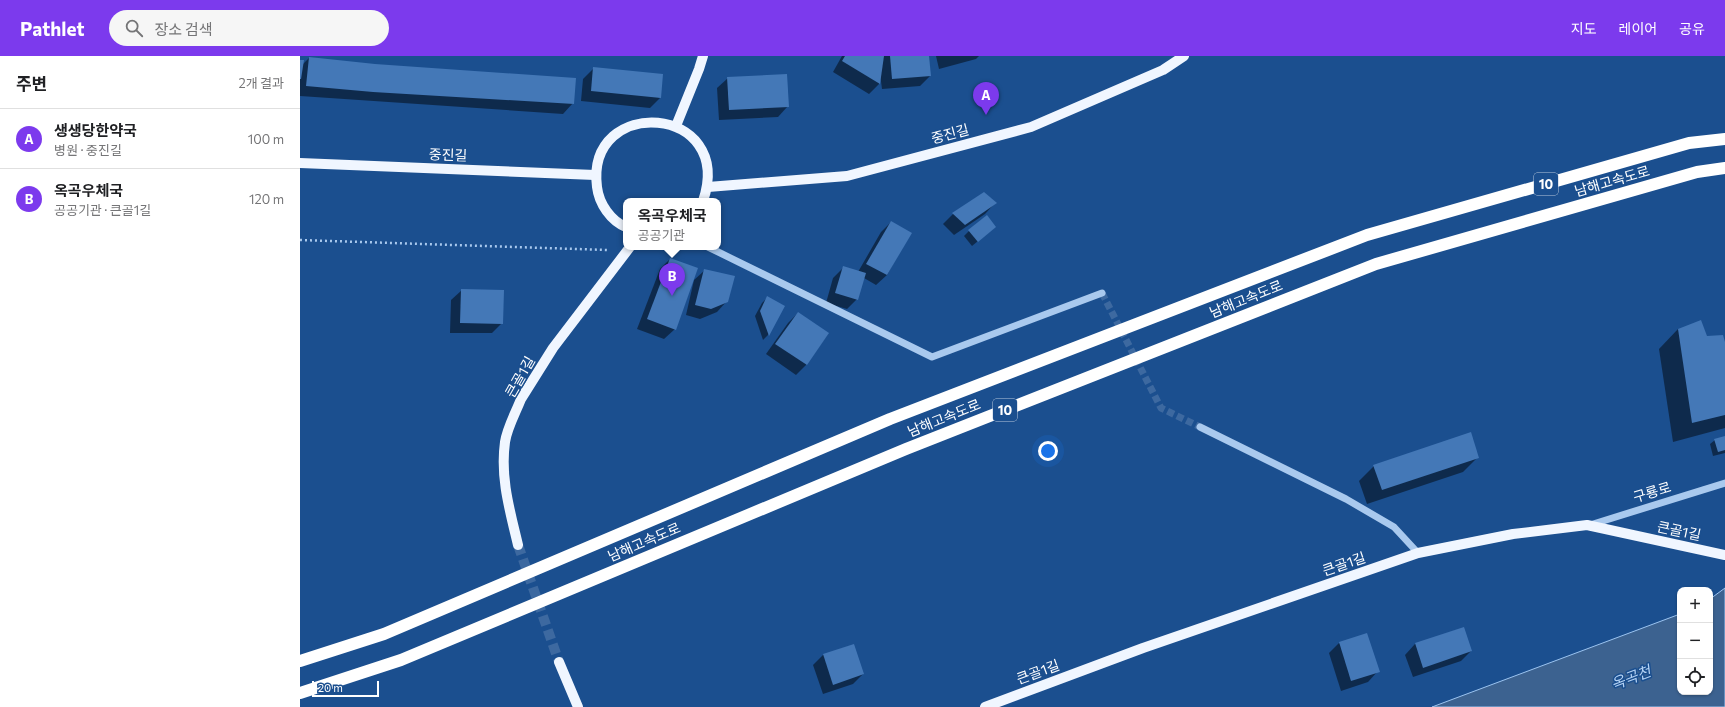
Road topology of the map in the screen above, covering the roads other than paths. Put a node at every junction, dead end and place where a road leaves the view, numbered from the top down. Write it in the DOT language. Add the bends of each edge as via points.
graph roads {
  1 [pos="703,56"];
  2 [pos="1184,56"];
  3 [pos="676,126"];
  4 [pos="1725,139"];
  5 [pos="300,163"];
  6 [pos="1725,168"];
  7 [pos="595,175"];
  8 [pos="708,187"];
  9 [pos="704,198"];
  10 [pos="623,226"];
  11 [pos="628,250"];
  12 [pos="714,250"];
  13 [pos="1102,293"];
  14 [pos="1200,427"];
  15 [pos="1725,483"];
  16 [pos="1587,526"];
  17 [pos="518,545"];
  18 [pos="1418,554"];
  19 [pos="1725,555"];
  20 [pos="300,661"];
  21 [pos="560,662"];
  22 [pos="300,693"];
  23 [pos="578,707"];
  24 [pos="985,707"];
  1 -- 3 [label="main road"];
  2 -- 8 [label="main road, 중진길" via="1163,70 1031,127 847,176"];
  3 -- 7 [label="main road" via="645,121 616,134 598,160"];
  3 -- 8 [label="main road" via="698,145 705,158 709,172"];
  4 -- 20 [label="highway, 남해고속도로 / 10" via="1688,143 1367,236 890,419 384,634"];
  5 -- 7 [label="main road, 중진길"];
  6 -- 22 [label="highway, 남해고속도로 / 10" via="1697,172 1376,264 906,449 402,660"];
  7 -- 10 [label="main road" via="598,194 606,212"];
  8 -- 9 [label="main road"];
  11 -- 17 [label="main road, 큰골1길" via="553,348 518,407 505,442 504,487"];
  12 -- 13 [label="street" via="932,357"];
  14 -- 18 [label="street" via="1353,503 1394,527"];
  15 -- 16 [label="street, 구룡로"];
  16 -- 18 [label="main road, 큰골1길" via="1514,534"];
  16 -- 19 [label="main road, 큰골1길"];
  18 -- 24 [label="main road, 큰골1길" via="1143,648"];
  21 -- 23 [label="main road"];
}
